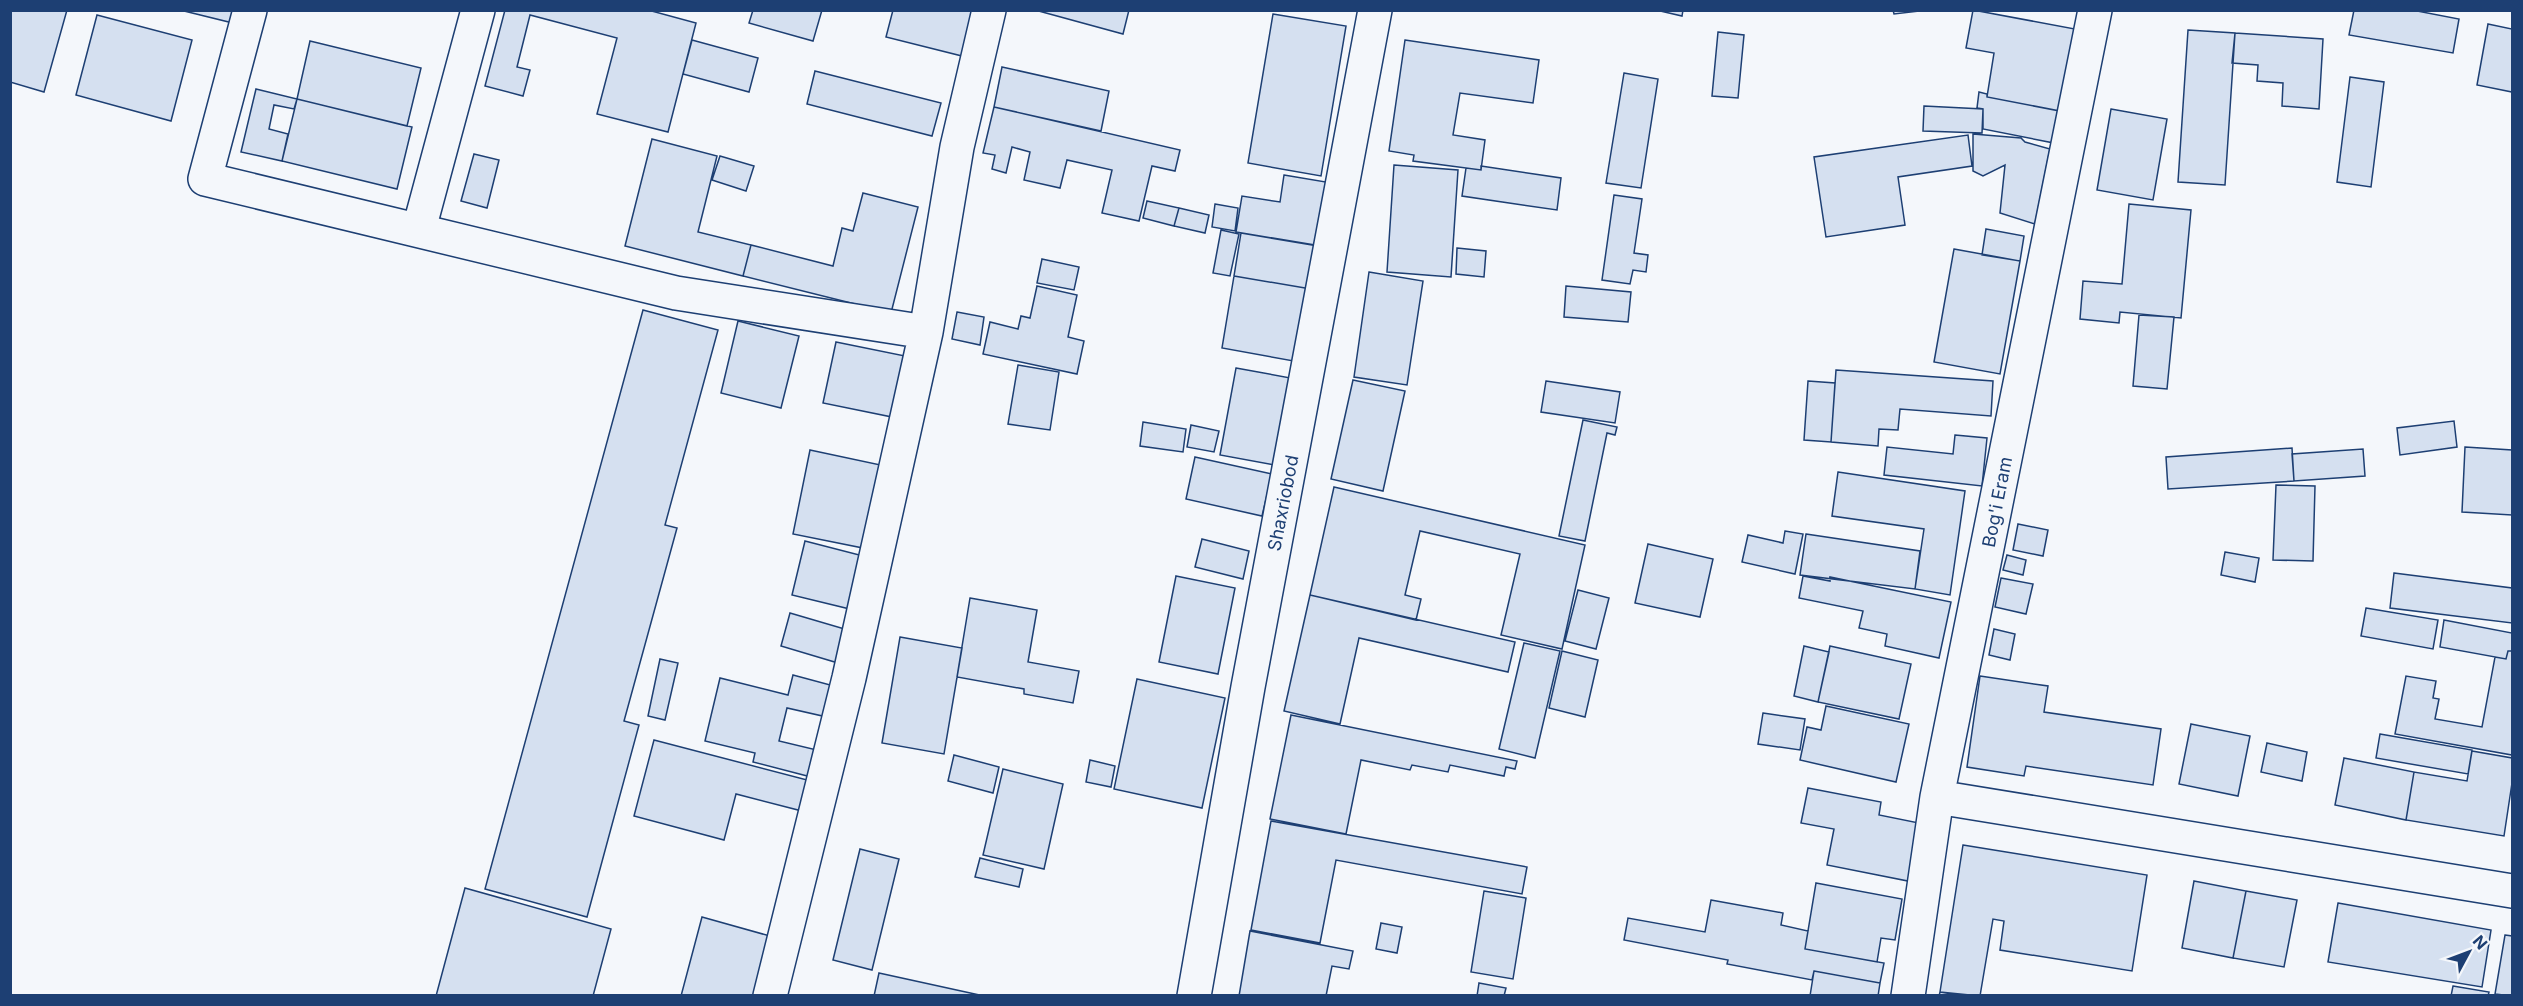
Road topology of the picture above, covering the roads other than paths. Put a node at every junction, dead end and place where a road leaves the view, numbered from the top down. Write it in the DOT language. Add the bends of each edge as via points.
graph roads {
  1 [pos="250,10"];
  2 [pos="478,10"];
  3 [pos="989,10"];
  4 [pos="1375,10"];
  5 [pos="2095,10"];
  6 [pos="419,229"];
  7 [pos="926,332"];
  8 [pos="1937,797"];
  9 [pos="2512,891"];
  10 [pos="770,996"];
  11 [pos="1194,996"];
  12 [pos="1908,996"];
  1 -- 6 [label="street" via="205,179"];
  2 -- 6 [label="street"];
  3 -- 7 [label="street" via="957,147"];
  4 -- 11 [label="street, Shaxriobod"];
  5 -- 8 [label="street, Bog'i Eram"];
  6 -- 7 [label="street" via="676,293"];
  7 -- 10 [label="street" via="849,678"];
  8 -- 9 [label="street"];
  8 -- 12 [label="street, Bog'i Eram"];
}
